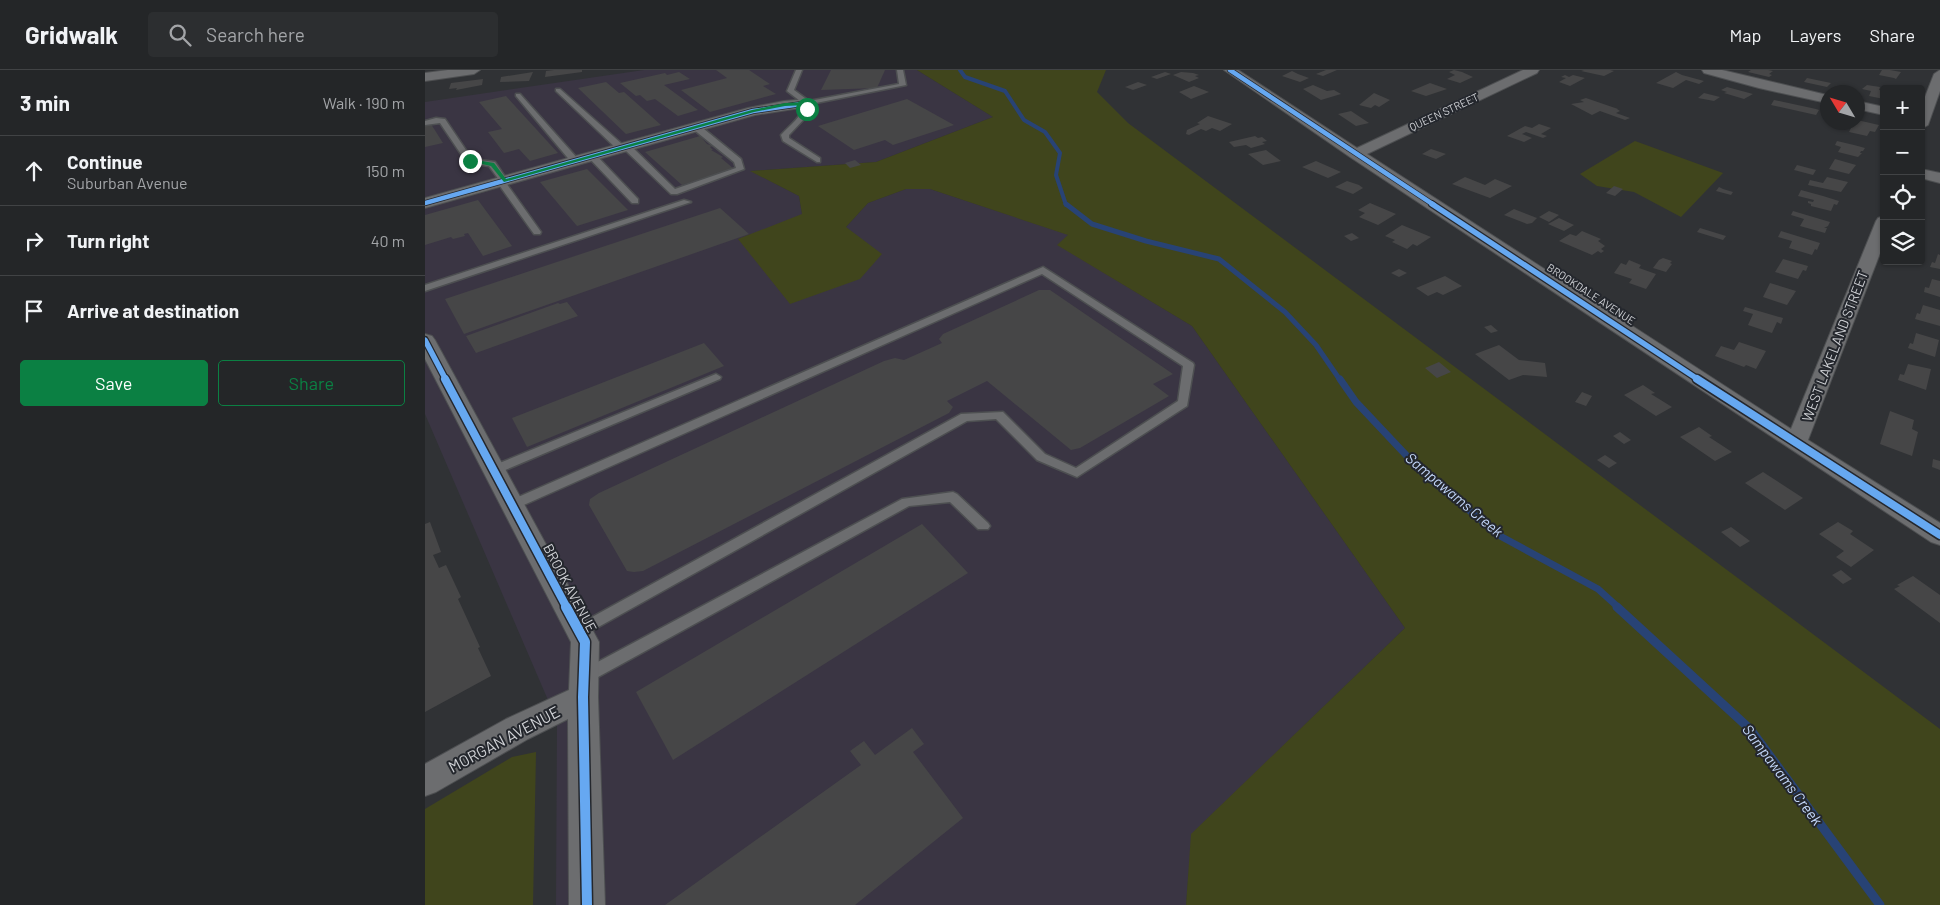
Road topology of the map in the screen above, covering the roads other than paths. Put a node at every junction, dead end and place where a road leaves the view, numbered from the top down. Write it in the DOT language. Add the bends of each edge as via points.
graph roads {
  1 [pos="474,70"];
  2 [pos="799,70"];
  3 [pos="900,70"];
  4 [pos="1230,70"];
  5 [pos="1533,70"];
  6 [pos="1708,70"];
  7 [pos="445,72"];
  8 [pos="1940,74"];
  9 [pos="425,76"];
  10 [pos="558,90"];
  11 [pos="518,95"];
  12 [pos="1820,97"];
  13 [pos="808,103"];
  14 [pos="1865,107"];
  15 [pos="1880,110"];
  16 [pos="1925,113"];
  17 [pos="425,122"];
  18 [pos="695,127"];
  19 [pos="624,147"];
  20 [pos="1355,154"];
  21 [pos="592,156"];
  22 [pos="817,160"];
  23 [pos="575,161"];
  24 [pos="1925,174"];
  25 [pos="1940,178"];
  26 [pos="503,181"];
  27 [pos="635,201"];
  28 [pos="687,202"];
  29 [pos="425,203"];
  30 [pos="1880,231"];
  31 [pos="537,232"];
  32 [pos="425,288"];
  33 [pos="425,340"];
  34 [pos="715,377"];
  35 [pos="1797,443"];
  36 [pos="494,470"];
  37 [pos="512,505"];
  38 [pos="983,526"];
  39 [pos="1940,536"];
  40 [pos="579,631"];
  41 [pos="584,687"];
  42 [pos="425,781"];
  43 [pos="587,905"];
  1 -- 7 [label="street"];
  2 -- 13 [label="lane" via="790,91"];
  3 -- 13 [label="lane" via="903,85"];
  4 -- 20 [label="street, BROOKDALE AVENUE"];
  5 -- 20 [label="street, QUEEN STREET"];
  6 -- 12 [label="street"];
  7 -- 9 [label="street"];
  8 -- 16 [label="street"];
  10 -- 19 [label="lane"];
  11 -- 23 [label="lane"];
  13 -- 18 [label="street" via="753,111"];
  13 -- 22 [label="lane" via="803,116 785,135 786,139"];
  14 -- 15 [label="street"];
  17 -- 26 [label="lane" via="442,121 470,161 492,164"];
  18 -- 19 [label="street"];
  18 -- 19 [label="lane" via="737,161 740,169 674,192"];
  19 -- 21 [label="street"];
  20 -- 35 [label="street, BROOKDALE AVENUE"];
  21 -- 23 [label="street"];
  21 -- 27 [label="lane"];
  23 -- 26 [label="street"];
  24 -- 25 [label="street"];
  26 -- 29 [label="street"];
  26 -- 31 [label="lane"];
  28 -- 32 [label="lane"];
  30 -- 35 [label="street, WEST LAKELAND STREET"];
  33 -- 36 [label="street, BROOK AVENUE"];
  34 -- 36 [label="lane"];
  35 -- 39 [label="street, BROOKDALE AVENUE"];
  36 -- 37 [label="street, BROOK AVENUE"];
  37 -- 40 [label="street, BROOK AVENUE"];
  37 -- 40 [label="lane" via="1043,270 1189,365 1183,403 1077,473 1041,457 999,415 965,416"];
  38 -- 41 [label="lane" via="953,497 906,502"];
  40 -- 41 [label="street, BROOK AVENUE" via="585,642"];
  41 -- 42 [label="street, MORGAN AVENUE"];
  41 -- 43 [label="street, BROOK AVENUE"];
}
